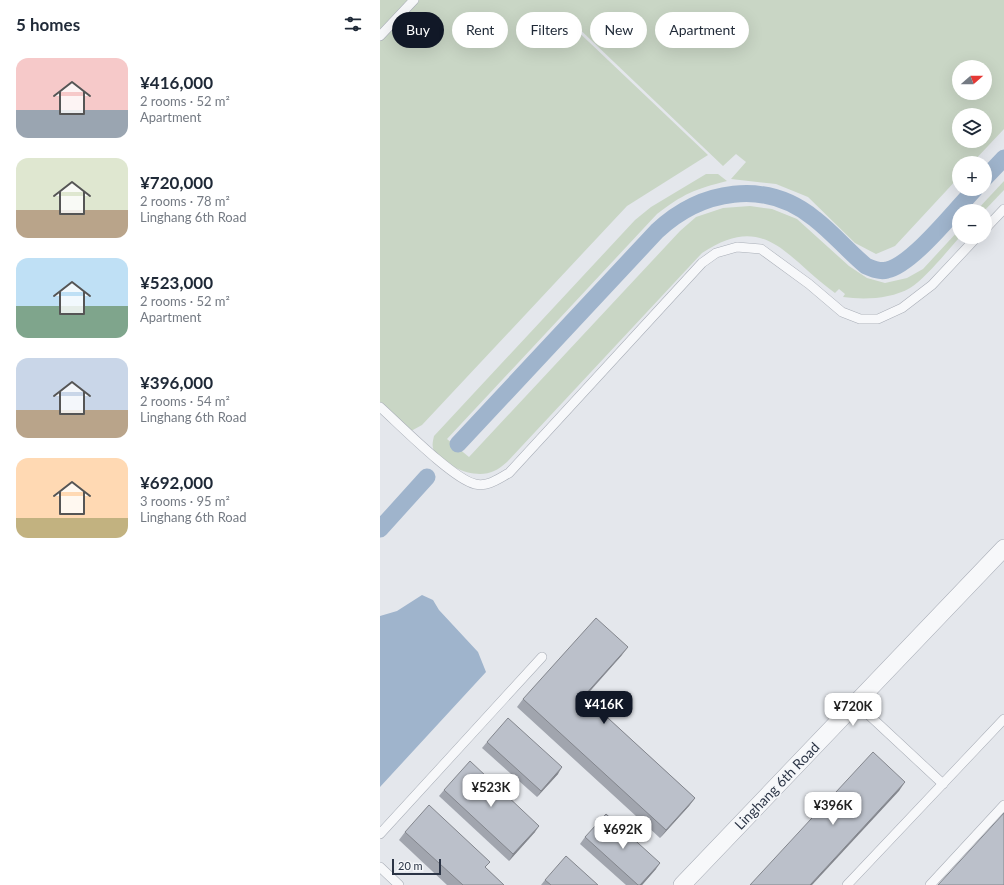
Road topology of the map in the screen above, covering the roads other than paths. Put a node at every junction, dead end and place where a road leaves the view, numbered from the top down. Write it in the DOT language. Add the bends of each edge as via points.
graph roads {
  1 [pos="414,0"];
  2 [pos="380,36"];
  3 [pos="1004,209"];
  4 [pos="992,222"];
  5 [pos="970,244"];
  6 [pos="380,407"];
  7 [pos="1004,548"];
  8 [pos="542,657"];
  9 [pos="856,703"];
  10 [pos="1004,719"];
  11 [pos="943,784"];
  12 [pos="1004,805"];
  13 [pos="380,834"];
  14 [pos="380,867"];
  15 [pos="399,885"];
  16 [pos="682,885"];
  17 [pos="847,885"];
  18 [pos="930,885"];
  1 -- 2 [label="lane"];
  3 -- 4 [label="lane"];
  5 -- 6 [label="lane" via="932,285 902,308 878,319 860,319 842,312 761,249 737,247 716,253 702,263 509,473 491,484 475,484 456,475"];
  7 -- 9 [label="street, Linghang 6th Road"];
  8 -- 13 [label="lane"];
  9 -- 11 [label="lane"];
  9 -- 16 [label="street, Linghang 6th Road"];
  10 -- 11 [label="lane"];
  11 -- 17 [label="lane"];
  12 -- 18 [label="lane"];
  14 -- 15 [label="lane"];
}
